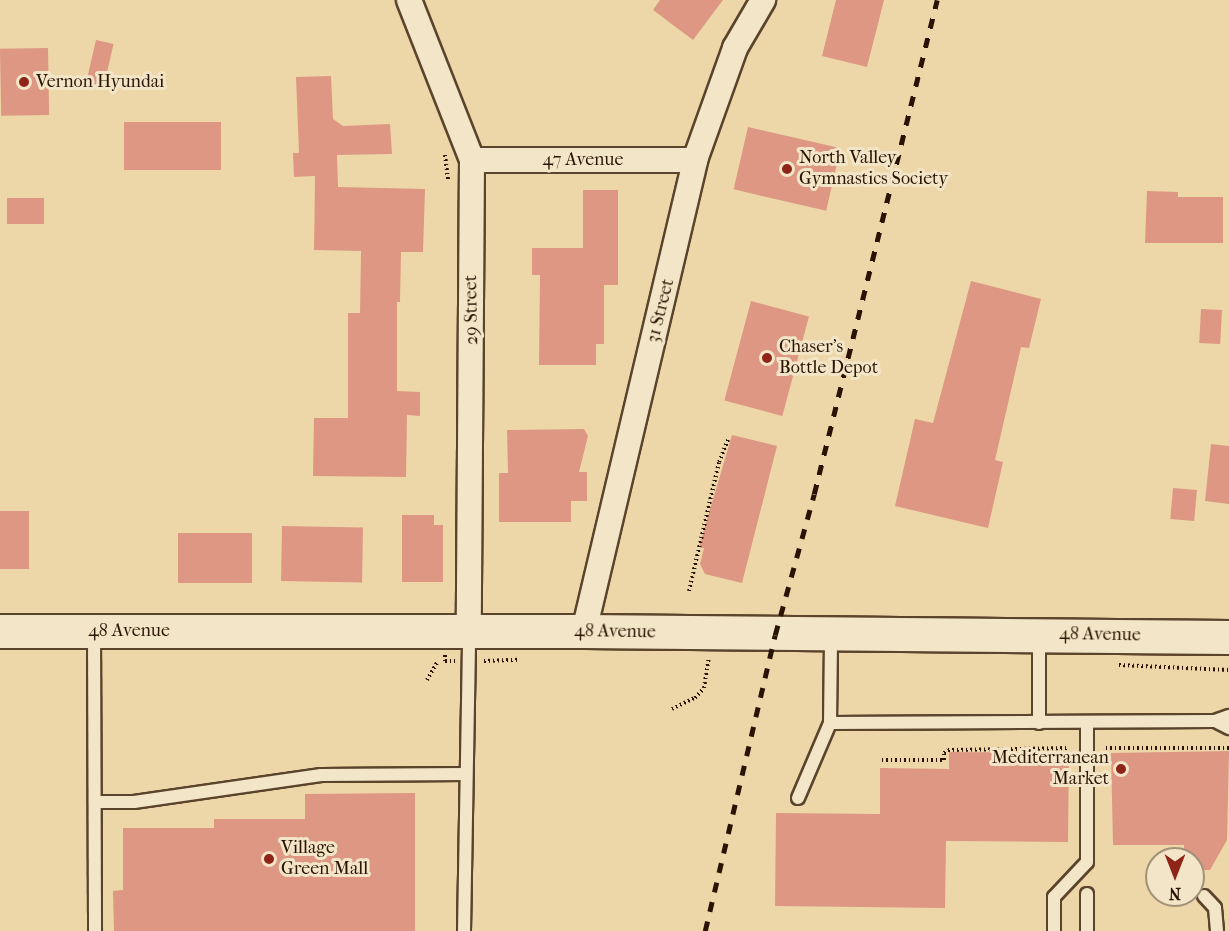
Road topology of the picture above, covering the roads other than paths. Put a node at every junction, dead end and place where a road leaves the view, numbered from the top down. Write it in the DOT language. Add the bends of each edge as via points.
graph roads {
  1 [pos="409,0"];
  2 [pos="763,0"];
  3 [pos="472,160"];
  4 [pos="695,160"];
  5 [pos="0,631"];
  6 [pos="94,631"];
  7 [pos="470,631"];
  8 [pos="584,631"];
  9 [pos="831,635"];
  10 [pos="1039,635"];
  11 [pos="1229,637"];
  12 [pos="1229,716"];
  13 [pos="1215,721"];
  14 [pos="830,723"];
  15 [pos="1039,723"];
  16 [pos="1088,723"];
  17 [pos="1229,728"];
  18 [pos="466,774"];
  19 [pos="798,798"];
  20 [pos="95,802"];
  21 [pos="1087,894"];
  22 [pos="1205,897"];
  23 [pos="95,931"];
  24 [pos="464,931"];
  25 [pos="1054,931"];
  26 [pos="1087,931"];
  27 [pos="1217,931"];
  1 -- 3 [label="street, 29 Street"];
  2 -- 4 [label="street, 31 Street" via="735,48"];
  3 -- 4 [label="street, 47 Avenue"];
  3 -- 7 [label="street, 29 Street"];
  4 -- 8 [label="street, 31 Street"];
  5 -- 6 [label="main road, 48 Avenue"];
  6 -- 7 [label="main road, 48 Avenue"];
  6 -- 20 [label="lane"];
  7 -- 8 [label="main road, 48 Avenue"];
  7 -- 18 [label="lane"];
  8 -- 9 [label="main road, 48 Avenue"];
  9 -- 10 [label="main road, 48 Avenue"];
  9 -- 14 [label="lane"];
  10 -- 11 [label="main road, 48 Avenue"];
  10 -- 15 [label="lane"];
  12 -- 13 [label="lane"];
  13 -- 16 [label="lane"];
  13 -- 17 [label="lane"];
  14 -- 15 [label="lane"];
  14 -- 19 [label="lane"];
  15 -- 16 [label="lane"];
  16 -- 25 [label="lane" via="1087,862 1054,897"];
  18 -- 20 [label="lane" via="321,775 134,802"];
  18 -- 24 [label="lane"];
  20 -- 23 [label="lane"];
  21 -- 26 [label="lane"];
  22 -- 27 [label="lane" via="1215,908"];
}
